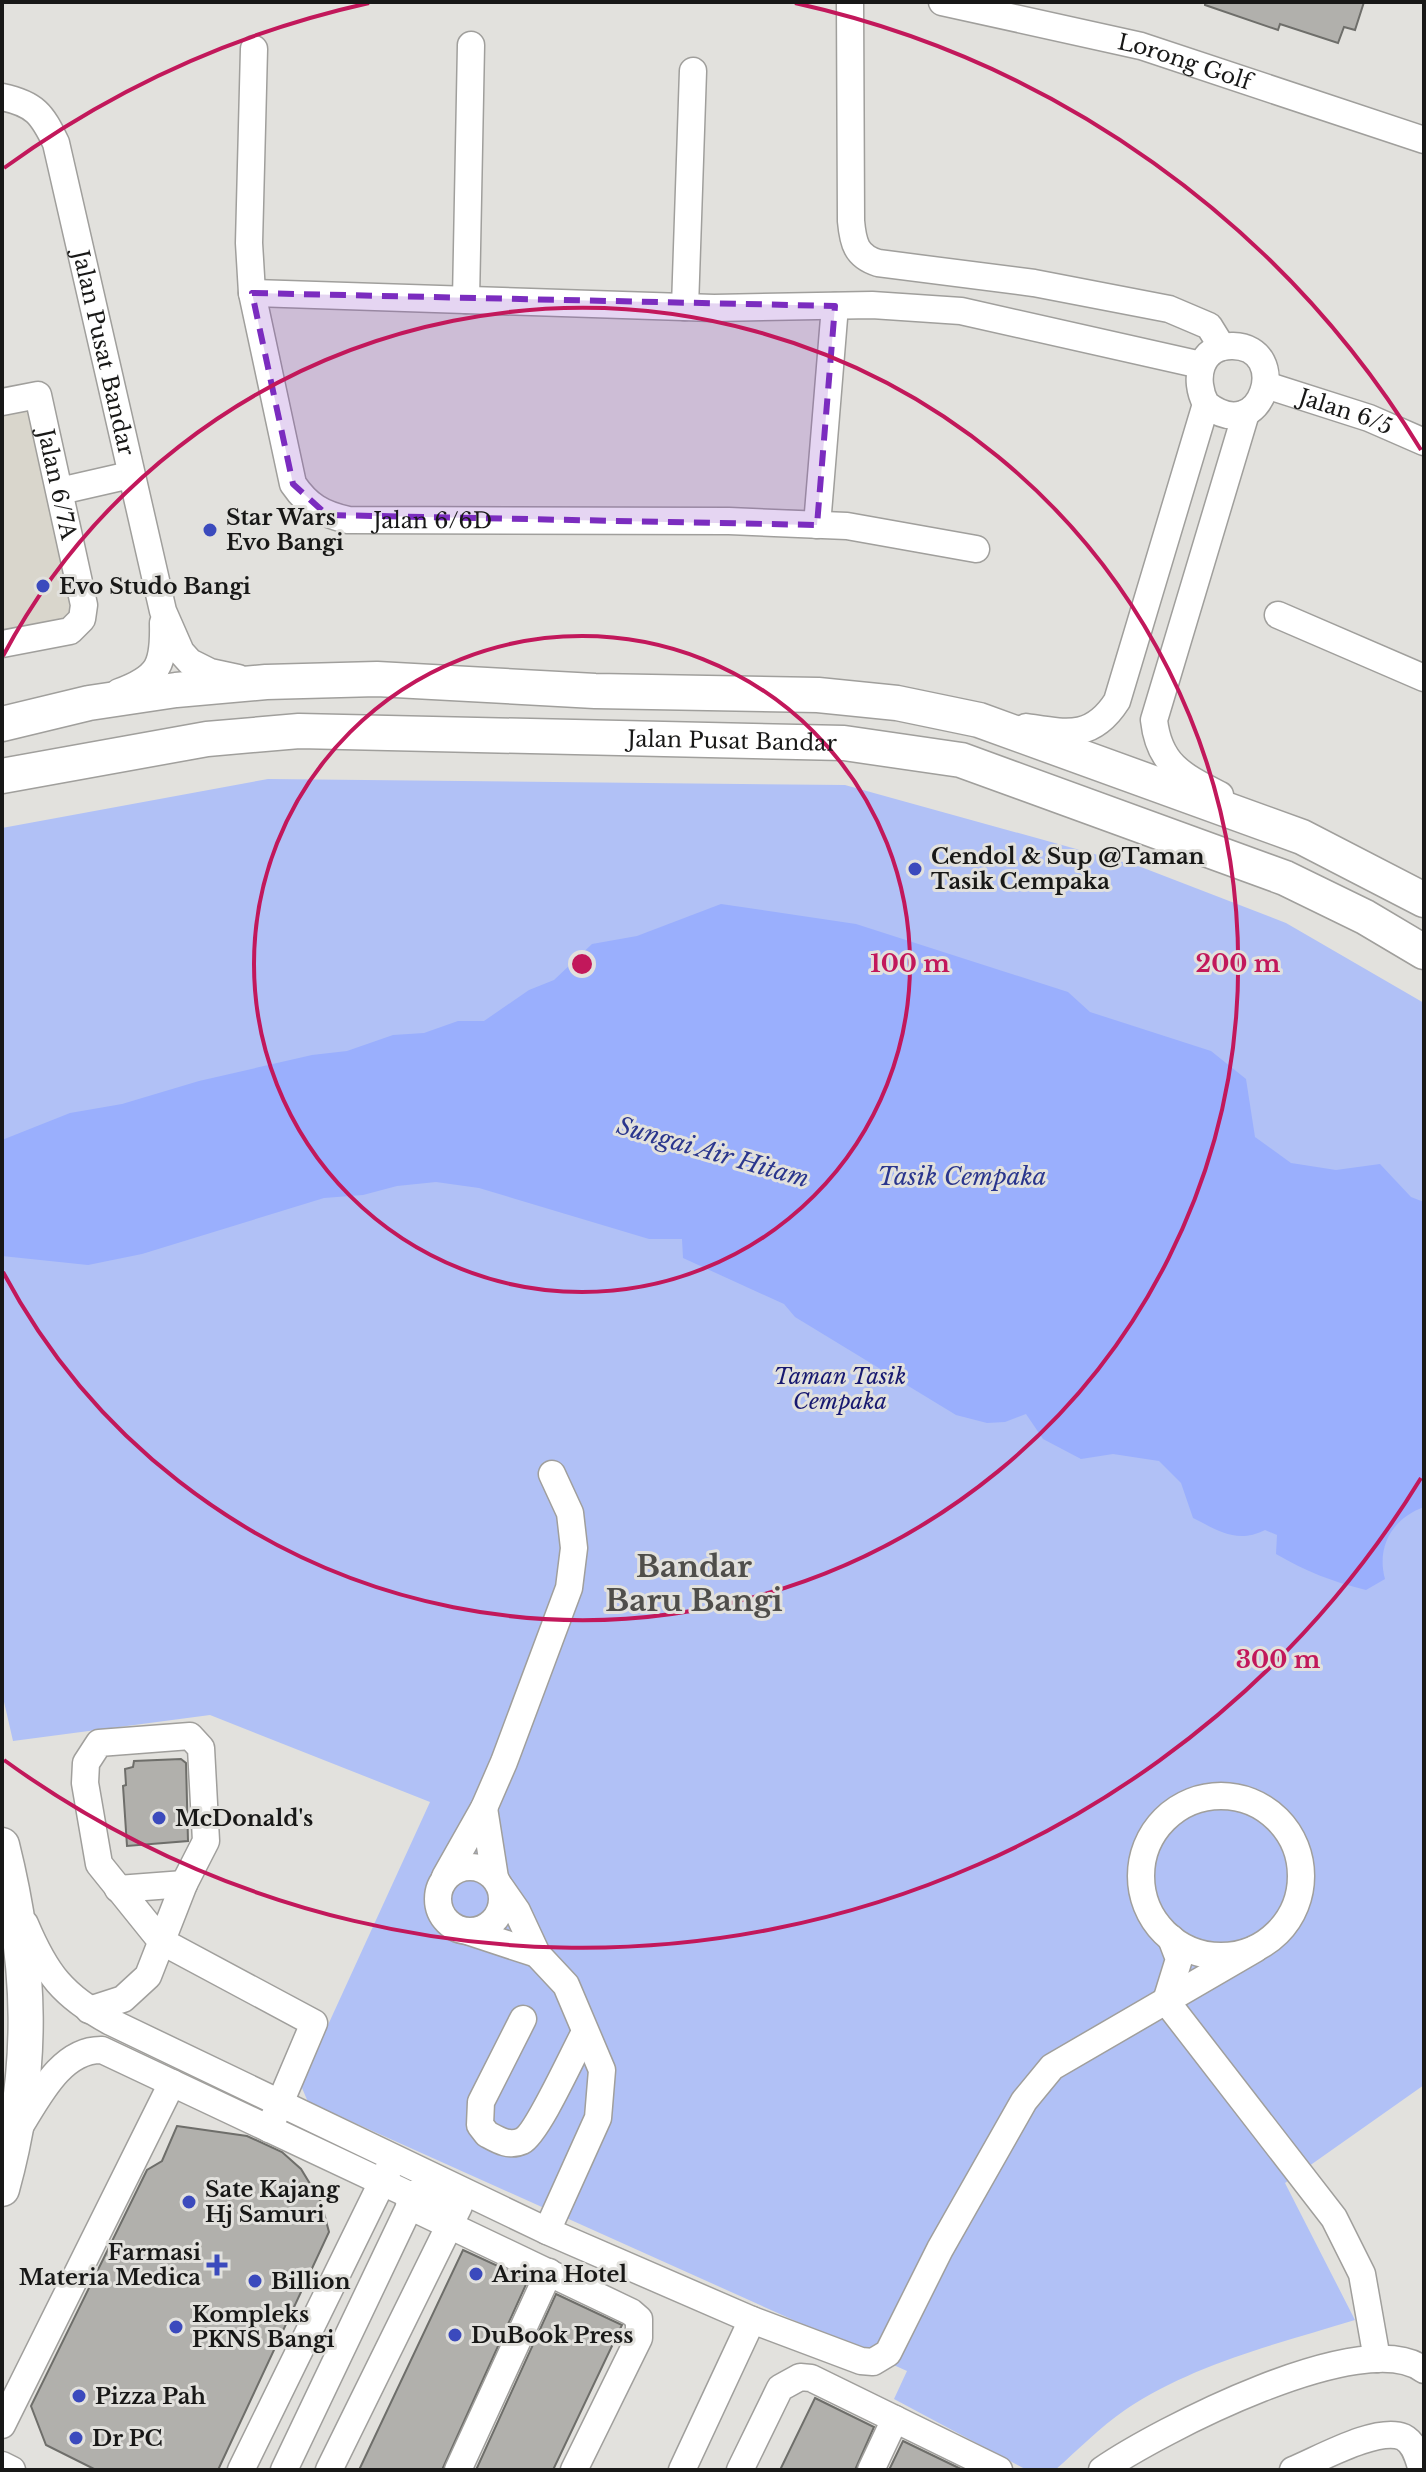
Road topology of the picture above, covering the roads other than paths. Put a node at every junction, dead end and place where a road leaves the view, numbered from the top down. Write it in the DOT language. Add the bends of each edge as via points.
graph roads {
  1 [pos="850,2"];
  2 [pos="942,2"];
  3 [pos="471,45"];
  4 [pos="254,49"];
  5 [pos="693,71"];
  6 [pos="14,100"];
  7 [pos="1424,140"];
  8 [pos="252,293"];
  9 [pos="466,300"];
  10 [pos="835,306"];
  11 [pos="685,307"];
  12 [pos="1222,347"];
  13 [pos="1201,365"];
  14 [pos="1266,385"];
  15 [pos="2,402"];
  16 [pos="1206,404"];
  17 [pos="1246,413"];
  18 [pos="1424,442"];
  19 [pos="130,475"];
  20 [pos="60,491"];
  21 [pos="817,525"];
  22 [pos="976,549"];
  23 [pos="163,611"];
  24 [pos="1278,615"];
  25 [pos="2,644"];
  26 [pos="1424,678"];
  27 [pos="266,682"];
  28 [pos="89,703"];
  29 [pos="979,720"];
  30 [pos="2,724"];
  31 [pos="2,776"];
  32 [pos="1302,837"];
  33 [pos="1424,900"];
  34 [pos="1424,952"];
  35 [pos="552,1474"];
  36 [pos="484,1808"];
  37 [pos="2,1845"];
  38 [pos="445,1877"];
  39 [pos="498,1883"];
  40 [pos="184,1884"];
  41 [pos="118,1889"];
  42 [pos="17,1906"];
  43 [pos="470,1932"];
  44 [pos="1171,1938"];
  45 [pos="161,1941"];
  46 [pos="1255,1949"];
  47 [pos="537,1954"];
  48 [pos="1166,2001"];
  49 [pos="100,2016"];
  50 [pos="523,2019"];
  51 [pos="585,2032"];
  52 [pos="102,2050"];
  53 [pos="172,2083"];
  54 [pos="282,2101"];
  55 [pos="18,2129"];
  56 [pos="269,2129"];
  57 [pos="394,2156"];
  58 [pos="382,2182"];
  59 [pos="2,2189"];
  60 [pos="417,2191"];
  61 [pos="451,2226"];
  62 [pos="547,2231"];
  63 [pos="549,2272"];
  64 [pos="752,2320"];
  65 [pos="1377,2359"];
  66 [pos="1424,2370"];
  67 [pos="895,2419"];
  68 [pos="2,2425"];
  69 [pos="2,2465"];
  70 [pos="994,2469"];
  71 [pos="12,2470"];
  72 [pos="241,2470"];
  73 [pos="284,2470"];
  74 [pos="329,2470"];
  75 [pos="458,2470"];
  76 [pos="574,2470"];
  77 [pos="682,2470"];
  78 [pos="740,2470"];
  79 [pos="871,2470"];
  80 [pos="1102,2470"];
  81 [pos="1293,2470"];
  82 [pos="1422,2470"];
  1 -- 12 [label="street" via="851,221 856,251 878,263 1034,283 1169,309 1209,326"];
  2 -- 7 [label="street, Lorong Golf" via="1141,46"];
  3 -- 9 [label="street"];
  4 -- 8 [label="street, Jalan 6/6D"];
  5 -- 11 [label="street"];
  6 -- 19 [label="street, Jalan Pusat Bandar" via="45,121 56,143"];
  8 -- 9 [label="street"];
  8 -- 21 [label="street, Jalan 6/6D" via="293,484 307,503 327,515 348,520"];
  9 -- 11 [label="street"];
  10 -- 11 [label="street"];
  10 -- 13 [label="street" via="961,311"];
  10 -- 21 [label="street"];
  12 -- 13 [label="street"];
  12 -- 14 [label="street" via="1254,353 1265,370"];
  13 -- 16 [label="street" via="1198,390"];
  14 -- 17 [label="street" via="1261,400"];
  14 -- 18 [label="street, Jalan 6/5"];
  15 -- 20 [label="street, Jalan 6/7A" via="38,395"];
  16 -- 17 [label="street" via="1232,416"];
  16 -- 29 [label="street" via="1117,701 1106,718 1071,733"];
  17 -- 32 [label="street" via="1154,720 1156,741 1177,770"];
  19 -- 20 [label="street"];
  19 -- 23 [label="street, Jalan Pusat Bandar"];
  20 -- 25 [label="street, Jalan 6/7A" via="84,605 82,619 70,631"];
  21 -- 22 [label="street, Jalan 6/6D"];
  23 -- 27 [label="street, Jalan Pusat Bandar" via="181,652 198,668"];
  23 -- 28 [label="street, Jalan Pusat Bandar" via="165,652 155,672 131,688"];
  24 -- 26 [label="street"];
  27 -- 28 [label="main road, Jalan Pusat Bandar"];
  27 -- 29 [label="main road, Jalan Pusat Bandar" via="377,679 595,691 818,695 897,703"];
  28 -- 30 [label="main road, Jalan Pusat Bandar"];
  29 -- 32 [label="main road, Jalan Pusat Bandar"];
  31 -- 34 [label="main road, Jalan Pusat Bandar" via="207,739 299,731 844,743 961,760 1285,878"];
  32 -- 33 [label="main road, Jalan Pusat Bandar"];
  35 -- 36 [label="street" via="570,1513 574,1548 569,1588"];
  36 -- 38 [label="street"];
  36 -- 39 [label="street"];
  37 -- 42 [label="main road"];
  38 -- 39 [label="street" via="476,1867"];
  38 -- 43 [label="street" via="437,1897 443,1917"];
  39 -- 43 [label="street" via="497,1918"];
  39 -- 47 [label="street"];
  40 -- 41 [label="street"];
  40 -- 41 [label="street" via="206,1841 201,1748 190,1736 99,1743 92,1750 85,1783 99,1864"];
  40 -- 45 [label="street"];
  41 -- 45 [label="street"];
  42 -- 49 [label="street" via="52,1977 67,1995"];
  42 -- 55 [label="main road" via="27,2025"];
  43 -- 47 [label="street"];
  44 -- 46 [label="street" via="1205,1955 1231,1956"];
  44 -- 46 [label="street" via="1147,1909 1143,1859 1152,1835 1170,1814 1194,1800 1221,1795 1249,1800 1273,1815 1291,1836 1300,1862 1300,1890 1292,1914 1276,1935"];
  44 -- 48 [label="street" via="1179,1959"];
  45 -- 49 [label="street" via="141,1985"];
  45 -- 54 [label="street" via="314,2023"];
  46 -- 48 [label="street"];
  47 -- 51 [label="street" via="566,1985"];
  48 -- 64 [label="street" via="1052,2067 1024,2101 888,2353 873,2362 861,2361"];
  48 -- 65 [label="street" via="1334,2218 1362,2274"];
  49 -- 52 [label="street"];
  49 -- 54 [label="street"];
  50 -- 51 [label="street" via="478,2114 487,2134 502,2143 514,2144 531,2134"];
  51 -- 62 [label="street" via="602,2070 598,2118"];
  52 -- 53 [label="street"];
  52 -- 55 [label="street" via="82,2053 65,2065"];
  53 -- 56 [label="street"];
  53 -- 68 [label="street"];
  54 -- 56 [label="street"];
  54 -- 57 [label="street"];
  55 -- 59 [label="main road"];
  56 -- 58 [label="street"];
  57 -- 58 [label="street"];
  57 -- 60 [label="street"];
  58 -- 60 [label="street"];
  58 -- 72 [label="street"];
  60 -- 61 [label="street" via="459,2206"];
  60 -- 62 [label="street"];
  60 -- 73 [label="street"];
  61 -- 63 [label="street"];
  61 -- 74 [label="street"];
  62 -- 64 [label="street"];
  63 -- 75 [label="street"];
  63 -- 76 [label="street" via="639,2319 639,2338"];
  64 -- 77 [label="street"];
  65 -- 66 [label="street"];
  65 -- 80 [label="street" via="1330,2367 1236,2398 1135,2447"];
  67 -- 70 [label="street"];
  67 -- 78 [label="street" via="800,2377 780,2388"];
  67 -- 79 [label="street"];
  69 -- 71 [label="street"];
  81 -- 82 [label="street" via="1371,2438 1404,2438"];
}
